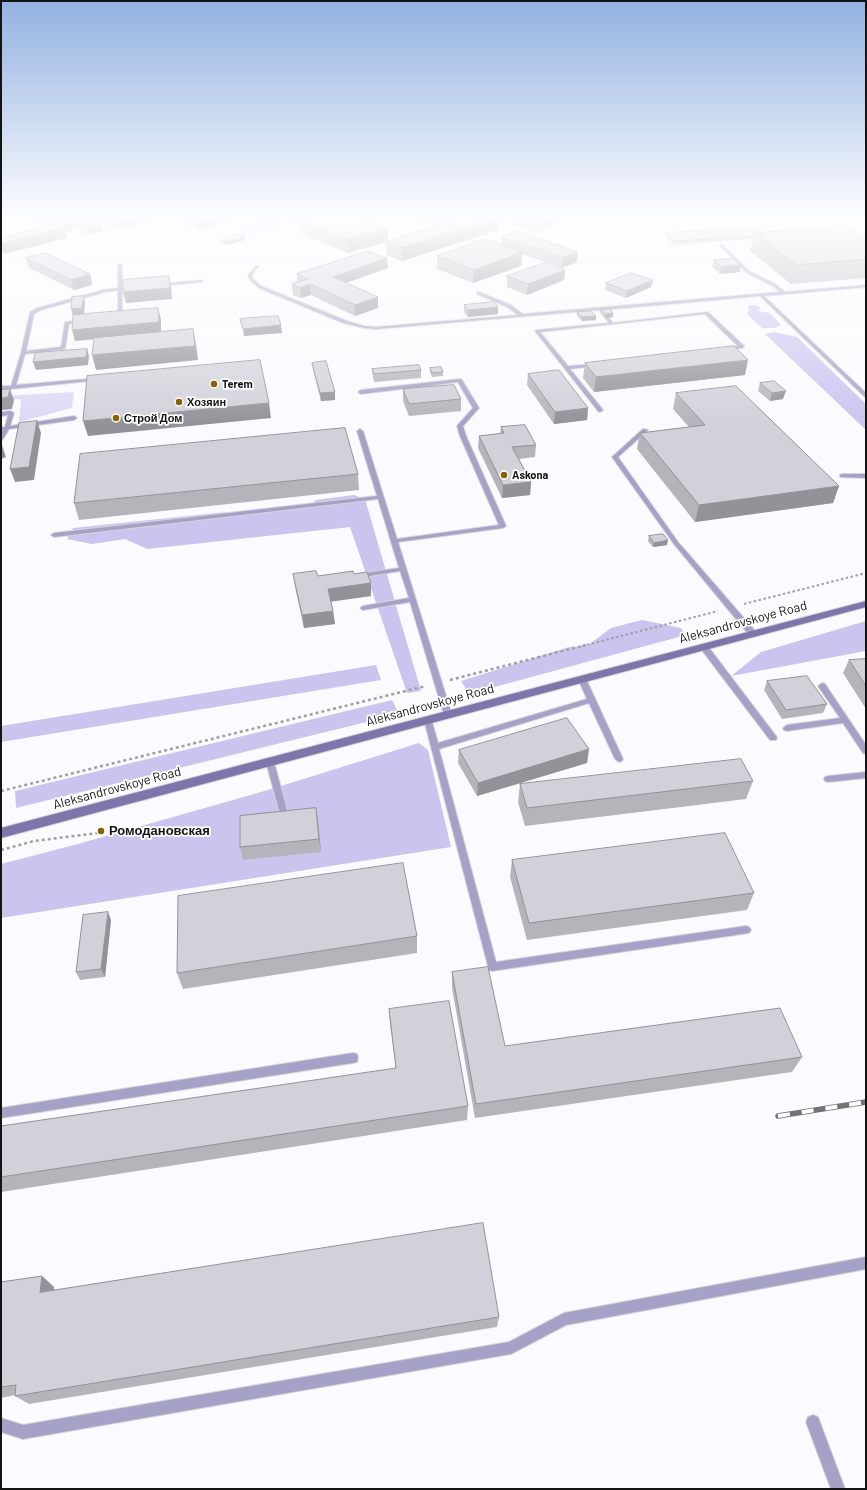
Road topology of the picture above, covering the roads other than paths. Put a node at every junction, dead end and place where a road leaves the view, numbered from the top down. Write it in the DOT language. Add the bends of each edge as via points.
graph roads {
  1 [pos="120,288"];
  2 [pos="125,288"];
  3 [pos="261,288"];
  4 [pos="777,288"];
  5 [pos="848,288"];
  6 [pos="479,293"];
  7 [pos="784,293"];
  8 [pos="762,296"];
  9 [pos="600,309"];
  10 [pos="521,315"];
  11 [pos="112,319"];
  12 [pos="90,321"];
  13 [pos="612,324"];
  14 [pos="720,350"];
  15 [pos="23,353"];
  16 [pos="598,364"];
  17 [pos="567,368"];
  18 [pos="103,378"];
  19 [pos="13,387"];
  20 [pos="1,388"];
  21 [pos="361,392"];
  22 [pos="866,396"];
  23 [pos="600,410"];
  24 [pos="1,414"];
  25 [pos="74,418"];
  26 [pos="4,428"];
  27 [pos="645,430"];
  28 [pos="360,431"];
  29 [pos="1,438"];
  30 [pos="842,476"];
  31 [pos="866,476"];
  32 [pos="380,497"];
  33 [pos="54,535"];
  34 [pos="394,541"];
  35 [pos="403,569"];
  36 [pos="349,577"];
  37 [pos="412,600"];
  38 [pos="866,604"];
  39 [pos="363,608"];
  40 [pos="753,634"];
  41 [pos="704,647"];
  42 [pos="582,679"];
  43 [pos="822,686"];
  44 [pos="592,700"];
  45 [pos="448,715"];
  46 [pos="428,720"];
  47 [pos="845,720"];
  48 [pos="787,728"];
  49 [pos="773,738"];
  50 [pos="435,747"];
  51 [pos="866,751"];
  52 [pos="619,759"];
  53 [pos="270,762"];
  54 [pos="866,775"];
  55 [pos="828,779"];
  56 [pos="284,810"];
  57 [pos="1,833"];
  58 [pos="746,930"];
  59 [pos="353,1058"];
  60 [pos="1,1113"];
  61 [pos="866,1263"];
  62 [pos="814,1422"];
  63 [pos="1,1425"];
  64 [pos="838,1489"];
  1 -- 2 [label="lane"];
  1 -- 11 [label="lane" via="120,318"];
  1 -- 15 [label="lane" via="66,301 32,313"];
  3 -- 10 [label="lane" via="345,322 364,327 388,328"];
  4 -- 7 [label="lane"];
  5 -- 7 [label="lane"];
  6 -- 10 [label="lane" via="501,302"];
  7 -- 8 [label="lane"];
  8 -- 9 [label="lane"];
  8 -- 22 [label="lane"];
  9 -- 10 [label="lane"];
  9 -- 13 [label="lane"];
  12 -- 15 [label="lane" via="67,323 63,348"];
  13 -- 14 [label="lane" via="706,313 742,347"];
  13 -- 17 [label="lane" via="537,331"];
  15 -- 19 [label="lane"];
  16 -- 17 [label="lane"];
  17 -- 23 [label="lane"];
  18 -- 19 [label="lane"];
  19 -- 20 [label="lane"];
  21 -- 34 [label="lane" via="460,380 476,408 460,426 461,431 503,526"];
  24 -- 26 [label="lane" via="11,413"];
  25 -- 26 [label="lane"];
  26 -- 29 [label="lane"];
  27 -- 40 [label="lane" via="615,457 676,543"];
  28 -- 32 [label="lane"];
  30 -- 31 [label="lane"];
  32 -- 33 [label="lane"];
  32 -- 34 [label="lane"];
  34 -- 35 [label="lane"];
  35 -- 36 [label="lane"];
  35 -- 37 [label="lane"];
  37 -- 39 [label="lane"];
  37 -- 45 [label="lane"];
  38 -- 40 [label="main road, Aleksandrovskoye Road"];
  40 -- 41 [label="main road, Aleksandrovskoye Road"];
  41 -- 42 [label="main road, Aleksandrovskoye Road"];
  41 -- 49 [label="lane"];
  42 -- 44 [label="lane"];
  42 -- 45 [label="main road, Aleksandrovskoye Road"];
  43 -- 47 [label="lane"];
  44 -- 50 [label="lane"];
  44 -- 52 [label="lane"];
  45 -- 46 [label="main road, Aleksandrovskoye Road"];
  46 -- 50 [label="lane"];
  46 -- 53 [label="main road, Aleksandrovskoye Road"];
  47 -- 48 [label="lane"];
  47 -- 51 [label="lane"];
  50 -- 58 [label="lane" via="492,967"];
  53 -- 56 [label="lane"];
  53 -- 57 [label="main road, Aleksandrovskoye Road"];
  54 -- 55 [label="lane"];
  59 -- 60 [label="lane"];
  61 -- 63 [label="lane" via="564,1319 511,1348 23,1432"];
  62 -- 64 [label="lane"];
}
